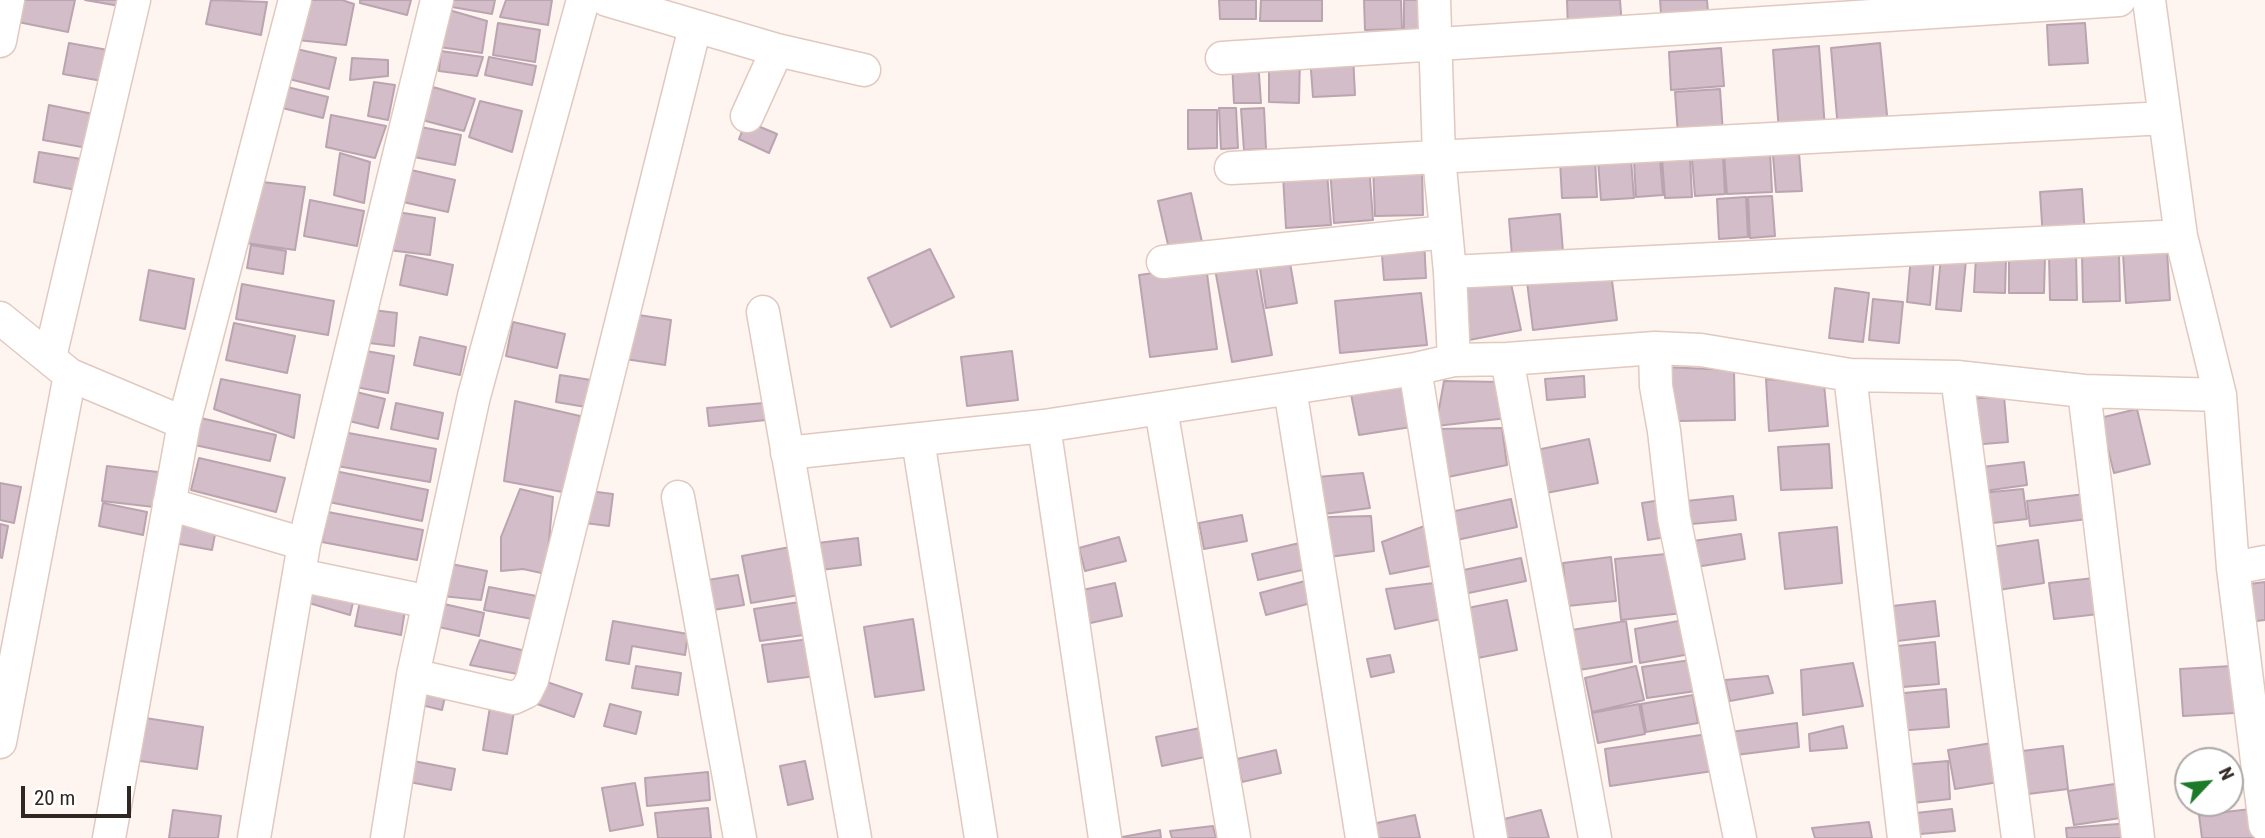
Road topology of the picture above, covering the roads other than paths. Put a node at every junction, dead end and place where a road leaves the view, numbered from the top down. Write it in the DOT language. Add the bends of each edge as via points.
graph roads {
  1 [pos="8,0"];
  2 [pos="134,0"];
  3 [pos="295,0"];
  4 [pos="437,0"];
  5 [pos="583,0"];
  6 [pos="607,0"];
  7 [pos="1434,0"];
  8 [pos="2119,0"];
  9 [pos="2149,0"];
  10 [pos="695,27"];
  11 [pos="0,41"];
  12 [pos="1436,46"];
  13 [pos="777,50"];
  14 [pos="1222,58"];
  15 [pos="864,70"];
  16 [pos="747,117"];
  17 [pos="2165,118"];
  18 [pos="1439,157"];
  19 [pos="1231,168"];
  20 [pos="1446,232"];
  21 [pos="2181,236"];
  22 [pos="1163,262"];
  23 [pos="1450,272"];
  24 [pos="763,312"];
  25 [pos="0,318"];
  26 [pos="1655,348"];
  27 [pos="1507,359"];
  28 [pos="1454,360"];
  29 [pos="60,367"];
  30 [pos="1415,369"];
  31 [pos="1850,375"];
  32 [pos="1957,377"];
  33 [pos="1290,389"];
  34 [pos="2084,391"];
  35 [pos="2220,395"];
  36 [pos="1161,409"];
  37 [pos="184,423"];
  38 [pos="1044,426"];
  39 [pos="918,440"];
  40 [pos="787,453"];
  41 [pos="678,497"];
  42 [pos="169,504"];
  43 [pos="304,544"];
  44 [pos="2265,562"];
  45 [pos="2233,568"];
  46 [pos="299,575"];
  47 [pos="429,602"];
  48 [pos="413,675"];
  49 [pos="0,742"];
  50 [pos="2265,825"];
  51 [pos="108,838"];
  52 [pos="254,838"];
  53 [pos="387,838"];
  54 [pos="740,838"];
  55 [pos="855,838"];
  56 [pos="981,838"];
  57 [pos="1105,838"];
  58 [pos="1234,838"];
  59 [pos="1362,838"];
  60 [pos="1491,838"];
  61 [pos="1595,838"];
  62 [pos="1740,838"];
  63 [pos="1904,838"];
  64 [pos="2018,838"];
  65 [pos="2138,838"];
  1 -- 11 [label="street"];
  2 -- 29 [label="street"];
  3 -- 37 [label="street"];
  4 -- 43 [label="street"];
  5 -- 47 [label="street" via="474,396"];
  6 -- 10 [label="street"];
  7 -- 12 [label="street"];
  8 -- 12 [label="street"];
  9 -- 17 [label="street"];
  10 -- 13 [label="street"];
  10 -- 48 [label="street" via="532,680 526,692 513,698"];
  12 -- 14 [label="street"];
  12 -- 18 [label="street"];
  13 -- 15 [label="street"];
  13 -- 16 [label="street"];
  17 -- 18 [label="street"];
  17 -- 21 [label="street"];
  18 -- 19 [label="street"];
  18 -- 20 [label="street"];
  20 -- 22 [label="street"];
  20 -- 23 [label="street"];
  21 -- 23 [label="street"];
  21 -- 35 [label="street"];
  23 -- 28 [label="street"];
  24 -- 40 [label="street"];
  25 -- 29 [label="street"];
  26 -- 27 [label="street"];
  26 -- 31 [label="street" via="1701,350"];
  26 -- 62 [label="street" via="1674,518"];
  27 -- 28 [label="street"];
  27 -- 61 [label="street"];
  28 -- 30 [label="street"];
  29 -- 37 [label="street"];
  29 -- 49 [label="street"];
  30 -- 33 [label="street"];
  30 -- 60 [label="street"];
  31 -- 32 [label="street"];
  31 -- 63 [label="street"];
  32 -- 34 [label="street"];
  32 -- 64 [label="street"];
  33 -- 36 [label="street"];
  33 -- 59 [label="street"];
  34 -- 35 [label="street"];
  34 -- 65 [label="street"];
  35 -- 45 [label="street"];
  36 -- 38 [label="street"];
  36 -- 58 [label="street"];
  37 -- 42 [label="street"];
  38 -- 39 [label="street"];
  38 -- 57 [label="street"];
  39 -- 40 [label="street"];
  39 -- 56 [label="street"];
  40 -- 55 [label="street"];
  41 -- 54 [label="street"];
  42 -- 43 [label="street"];
  42 -- 51 [label="street"];
  43 -- 46 [label="street"];
  44 -- 45 [label="street"];
  45 -- 50 [label="street"];
  46 -- 47 [label="street"];
  46 -- 52 [label="street"];
  47 -- 48 [label="street"];
  48 -- 53 [label="street"];
}
